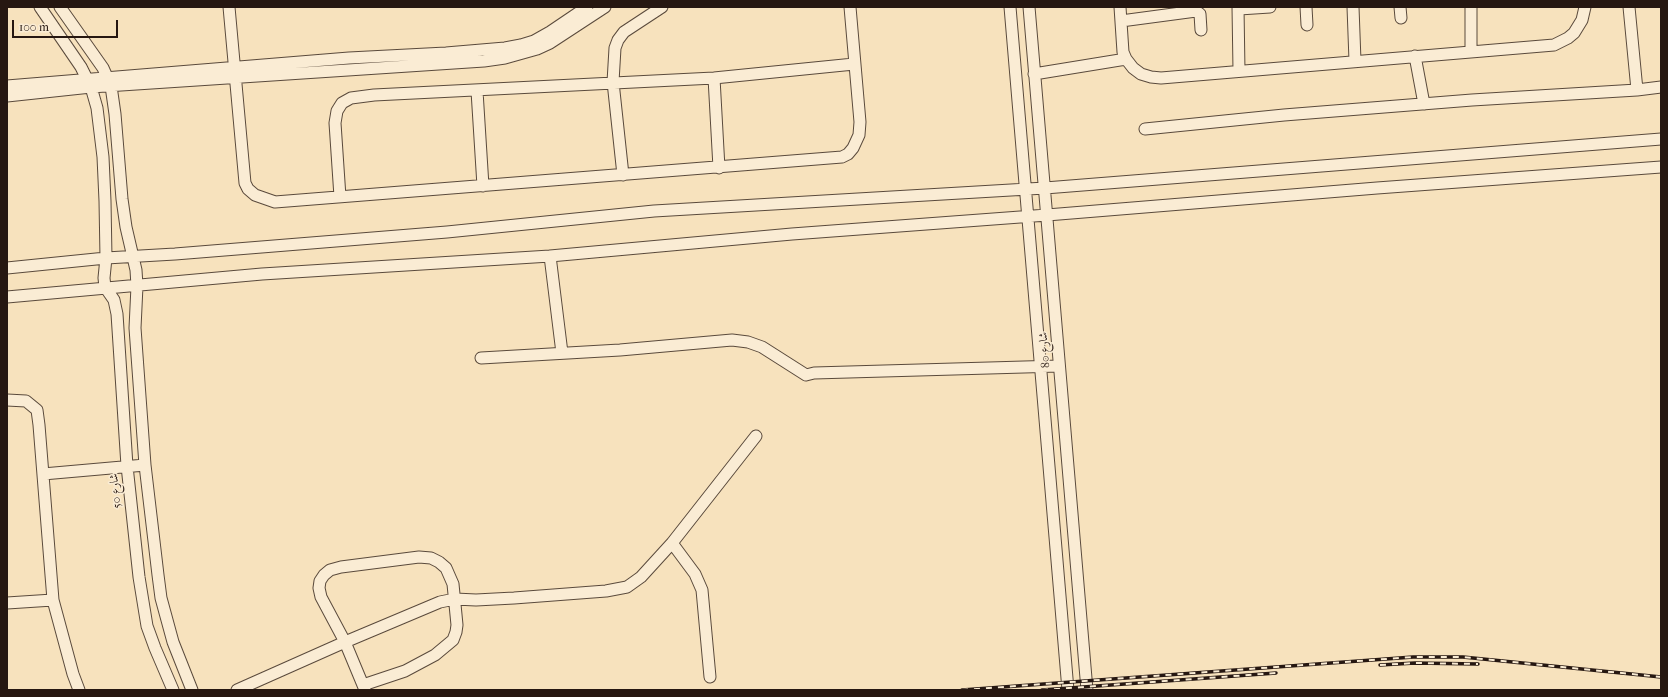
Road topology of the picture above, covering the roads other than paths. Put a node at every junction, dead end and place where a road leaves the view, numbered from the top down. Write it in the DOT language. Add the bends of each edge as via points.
graph roads {
  1 [pos="40,7"];
  2 [pos="60,7"];
  3 [pos="229,7"];
  4 [pos="587,7"];
  5 [pos="605,7"];
  6 [pos="662,7"];
  7 [pos="850,7"];
  8 [pos="1010,7"];
  9 [pos="1029,7"];
  10 [pos="1120,7"];
  11 [pos="1270,7"];
  12 [pos="1306,7"];
  13 [pos="1353,7"];
  14 [pos="1471,7"];
  15 [pos="1584,7"];
  16 [pos="1629,7"];
  17 [pos="1238,8"];
  18 [pos="1121,21"];
  19 [pos="1307,24"];
  20 [pos="1201,30"];
  21 [pos="1472,52"];
  22 [pos="1415,56"];
  23 [pos="1126,59"];
  24 [pos="1355,61"];
  25 [pos="854,64"];
  26 [pos="1239,71"];
  27 [pos="234,73"];
  28 [pos="1034,74"];
  29 [pos="714,78"];
  30 [pos="109,81"];
  31 [pos="613,82"];
  32 [pos="90,83"];
  33 [pos="7,86"];
  34 [pos="1661,87"];
  35 [pos="1637,90"];
  36 [pos="477,91"];
  37 [pos="7,96"];
  38 [pos="1424,104"];
  39 [pos="1145,129"];
  40 [pos="1661,139"];
  41 [pos="1661,167"];
  42 [pos="719,168"];
  43 [pos="623,175"];
  44 [pos="483,186"];
  45 [pos="1026,188"];
  46 [pos="1044,188"];
  47 [pos="340,197"];
  48 [pos="1047,215"];
  49 [pos="1028,216"];
  50 [pos="133,256"];
  51 [pos="550,256"];
  52 [pos="106,258"];
  53 [pos="7,268"];
  54 [pos="137,286"];
  55 [pos="106,287"];
  56 [pos="7,297"];
  57 [pos="562,352"];
  58 [pos="481,358"];
  59 [pos="1040,366"];
  60 [pos="1059,366"];
  61 [pos="7,400"];
  62 [pos="1046,428"];
  63 [pos="1065,428"];
  64 [pos="756,436"];
  65 [pos="145,465"];
  66 [pos="127,466"];
  67 [pos="43,474"];
  68 [pos="672,543"];
  69 [pos="455,599"];
  70 [pos="53,600"];
  71 [pos="7,604"];
  72 [pos="345,642"];
  73 [pos="710,677"];
  74 [pos="364,688"];
  75 [pos="79,690"];
  76 [pos="173,690"];
  77 [pos="192,690"];
  78 [pos="237,690"];
  79 [pos="1068,690"];
  80 [pos="1087,690"];
  1 -- 32 [label="street"];
  2 -- 30 [label="street" via="103,68"];
  3 -- 27 [label="street"];
  4 -- 27 [label="street" via="550,32 521,45 466,52 349,58"];
  5 -- 27 [label="street" via="550,43 504,58 355,69"];
  6 -- 31 [label="street" via="624,32 618,40 615,48"];
  7 -- 25 [label="street"];
  8 -- 45 [label="street, شارع 80"];
  9 -- 28 [label="street, شارع 80"];
  10 -- 18 [label="street"];
  11 -- 17 [label="street"];
  12 -- 19 [label="street"];
  13 -- 24 [label="street"];
  14 -- 21 [label="street"];
  15 -- 21 [label="street" via="1582,20 1574,33 1554,45"];
  16 -- 35 [label="street"];
  17 -- 26 [label="street"];
  18 -- 20 [label="street" via="1196,11 1199,13"];
  18 -- 23 [label="street" via="1123,52"];
  21 -- 22 [label="street"];
  22 -- 24 [label="street"];
  22 -- 38 [label="street"];
  23 -- 26 [label="street" via="1141,74 1151,77"];
  23 -- 28 [label="street"];
  24 -- 26 [label="street"];
  25 -- 29 [label="street"];
  25 -- 42 [label="street" via="860,122 859,135 848,154 842,157"];
  27 -- 30 [label="street"];
  27 -- 47 [label="street" via="245,183 248,189 275,202"];
  28 -- 46 [label="street, شارع 80"];
  29 -- 31 [label="street"];
  29 -- 42 [label="street"];
  30 -- 32 [label="street"];
  30 -- 50 [label="street" via="115,114 122,199"];
  31 -- 36 [label="street"];
  31 -- 43 [label="street"];
  32 -- 33 [label="street"];
  32 -- 37 [label="street"];
  32 -- 52 [label="street" via="97,108 103,157"];
  34 -- 35 [label="street"];
  35 -- 38 [label="street"];
  36 -- 44 [label="street"];
  36 -- 47 [label="street" via="374,95 351,98 342,103 337,111 335,123"];
  38 -- 39 [label="street"];
  40 -- 46 [label="street"];
  41 -- 48 [label="street"];
  42 -- 43 [label="street"];
  43 -- 44 [label="street"];
  44 -- 47 [label="street"];
  45 -- 46 [label="street"];
  45 -- 49 [label="street, شارع 80"];
  45 -- 50 [label="street" via="654,211 440,232"];
  46 -- 48 [label="street, شارع 80"];
  48 -- 49 [label="street"];
  48 -- 60 [label="street, شارع 80"];
  49 -- 51 [label="street"];
  49 -- 59 [label="street, شارع 80"];
  50 -- 52 [label="street"];
  50 -- 54 [label="street"];
  51 -- 54 [label="street" via="262,274"];
  51 -- 57 [label="street"];
  52 -- 53 [label="street"];
  52 -- 55 [label="street"];
  54 -- 55 [label="street"];
  54 -- 65 [label="street" via="135,328"];
  55 -- 56 [label="street"];
  55 -- 66 [label="street, شارع 50" via="114,300 117,314"];
  57 -- 58 [label="street"];
  57 -- 59 [label="street" via="620,350 732,340 762,347 806,375"];
  59 -- 60 [label="street"];
  59 -- 62 [label="street, شارع 80"];
  60 -- 63 [label="street, شارع 80"];
  61 -- 67 [label="street" via="26,401 36,410"];
  62 -- 63 [label="street"];
  62 -- 79 [label="street, شارع 80"];
  63 -- 80 [label="street, شارع 80"];
  64 -- 68 [label="street"];
  65 -- 66 [label="street"];
  65 -- 77 [label="street" via="161,598 173,642"];
  66 -- 67 [label="street"];
  66 -- 76 [label="street, شارع 50" via="142,602 147,626"];
  67 -- 70 [label="street"];
  68 -- 69 [label="street" via="641,577 627,587 514,598"];
  68 -- 73 [label="street" via="695,574 702,590"];
  69 -- 72 [label="street" via="440,602"];
  69 -- 72 [label="street" via="453,584 446,568 432,558 420,557 330,570 320,581 320,597"];
  69 -- 74 [label="street" via="454,640 435,655"];
  70 -- 71 [label="street"];
  70 -- 75 [label="street"];
  72 -- 74 [label="street"];
  72 -- 78 [label="street"];
}
